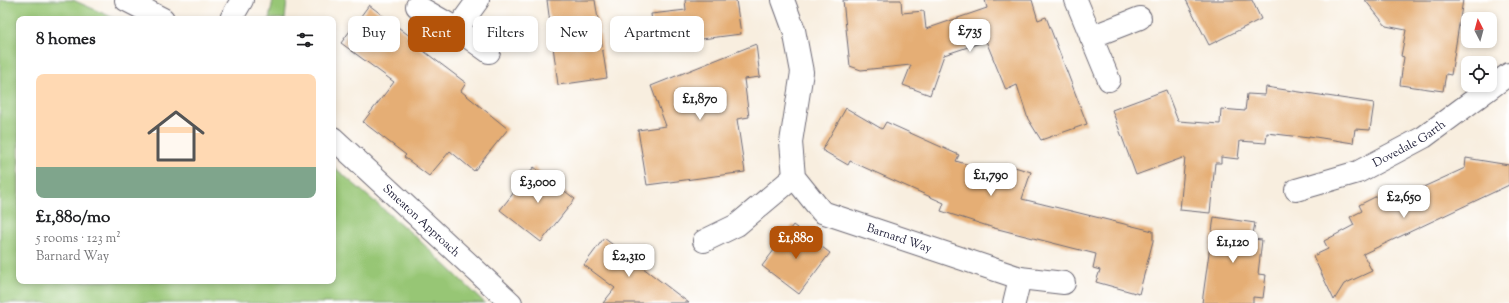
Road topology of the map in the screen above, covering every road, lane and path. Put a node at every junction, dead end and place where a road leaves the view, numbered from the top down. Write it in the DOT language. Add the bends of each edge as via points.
graph roads {
  1 [pos="126,0"];
  2 [pos="242,0"];
  3 [pos="478,0"];
  4 [pos="783,0"];
  5 [pos="1076,0"];
  6 [pos="417,6"];
  7 [pos="157,16"];
  8 [pos="232,16"];
  9 [pos="435,16"];
  10 [pos="465,17"];
  11 [pos="1140,18"];
  12 [pos="1091,37"];
  13 [pos="1509,74"];
  14 [pos="1109,80"];
  15 [pos="336,141"];
  16 [pos="794,177"];
  17 [pos="1296,190"];
  18 [pos="704,241"];
  19 [pos="1020,278"];
  20 [pos="1064,283"];
  21 [pos="511,303"];
  22 [pos="1014,303"];
  1 -- 7 [label="street"];
  2 -- 8 [label="street"];
  3 -- 10 [label="street"];
  4 -- 16 [label="street" via="794,30 802,72 791,142"];
  5 -- 12 [label="street"];
  6 -- 9 [label="street"];
  11 -- 12 [label="street"];
  12 -- 14 [label="street"];
  13 -- 17 [label="street, Dovedale Garth" via="1424,137 1358,172"];
  15 -- 21 [label="street, Smeaton Approach"];
  16 -- 18 [label="street" via="737,225"];
  16 -- 19 [label="street, Barnard Way" via="822,212"];
  19 -- 20 [label="street, Barnard Way"];
  19 -- 22 [label="street"];
}
